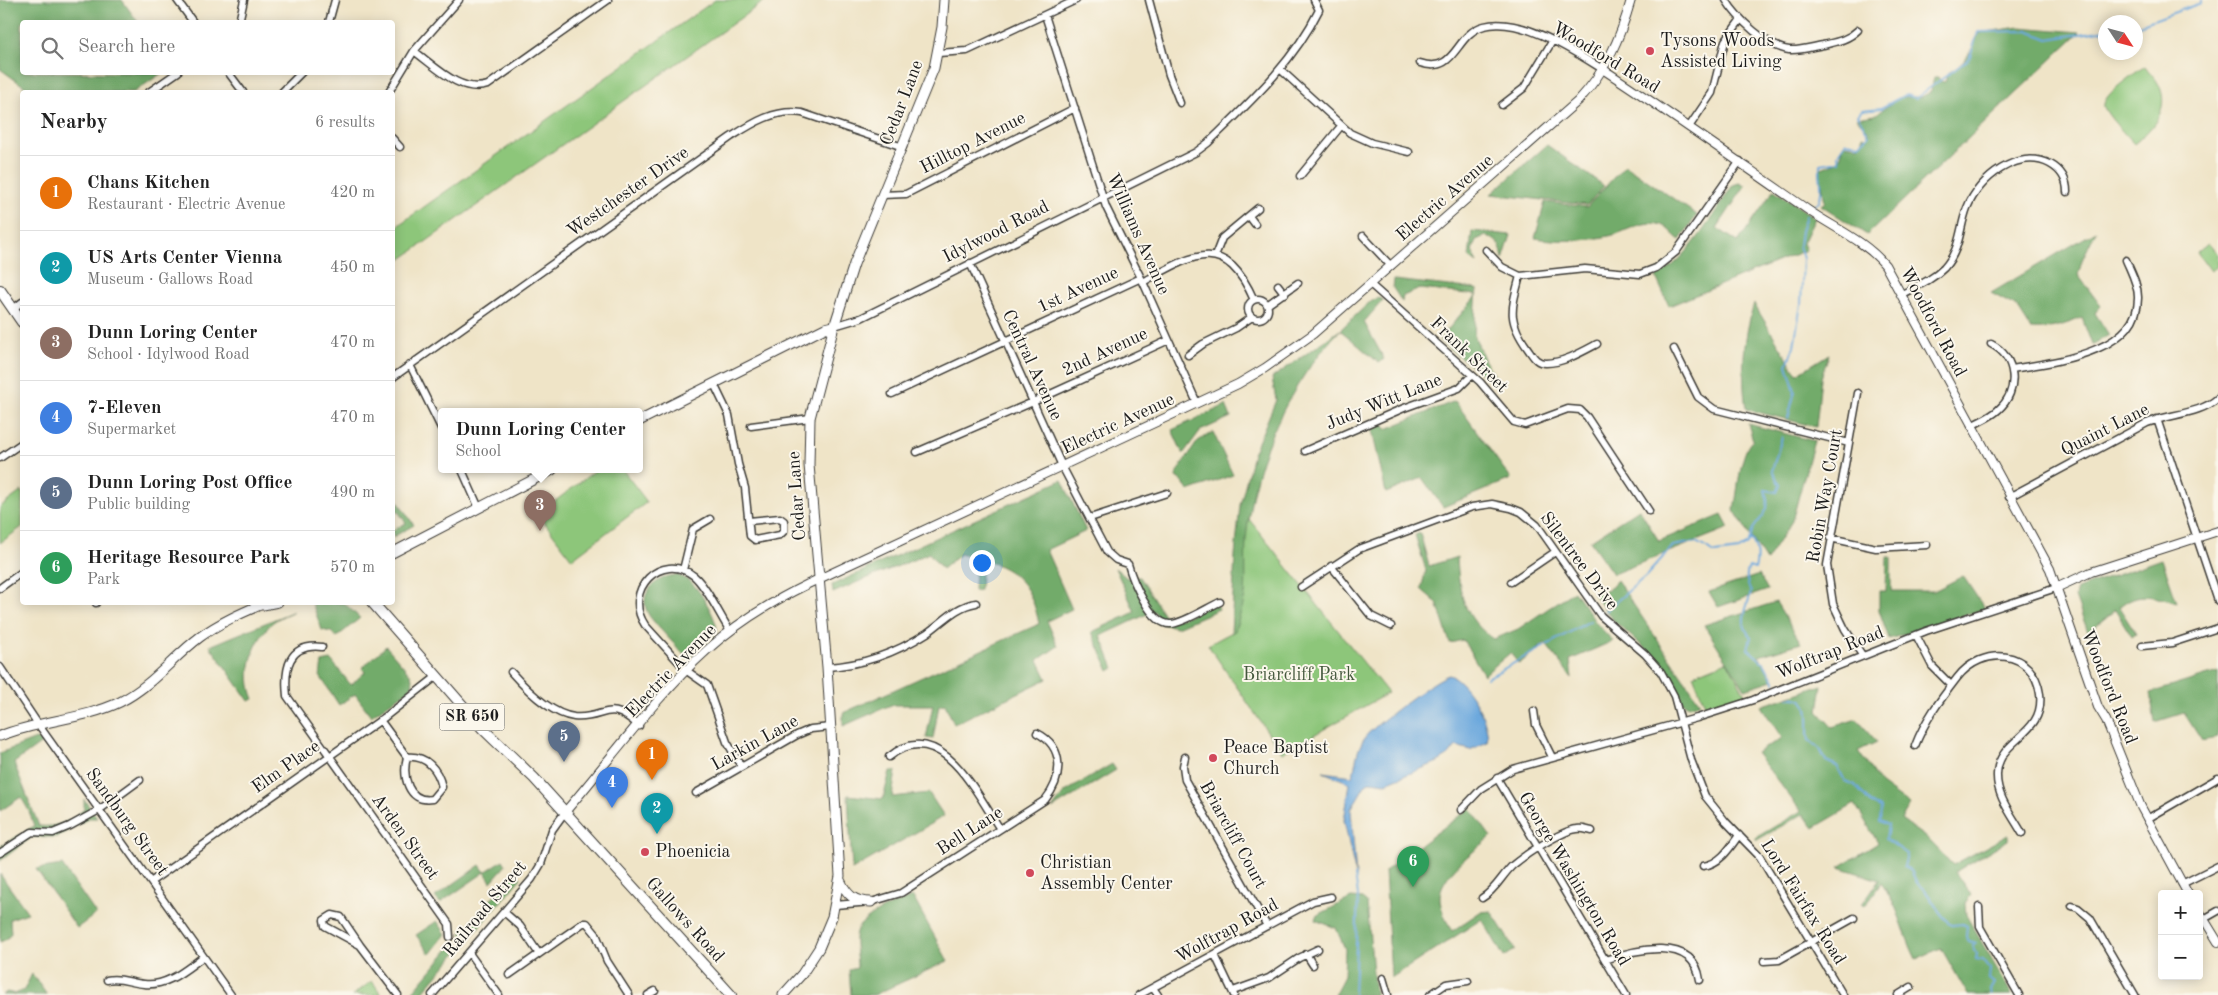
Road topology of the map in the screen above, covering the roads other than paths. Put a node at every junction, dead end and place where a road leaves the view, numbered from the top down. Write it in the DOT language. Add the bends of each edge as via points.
graph roads {
  1 [pos="177,0"];
  2 [pos="244,0"];
  3 [pos="335,0"];
  4 [pos="459,0"];
  5 [pos="608,0"];
  6 [pos="944,0"];
  7 [pos="1076,0"];
  8 [pos="1149,0"];
  9 [pos="1314,0"];
  10 [pos="1631,0"];
  11 [pos="1726,0"];
  12 [pos="1045,15"];
  13 [pos="1741,19"];
  14 [pos="192,20"];
  15 [pos="239,20"];
  16 [pos="330,20"];
  17 [pos="1858,30"];
  18 [pos="1553,40"];
  19 [pos="414,51"];
  20 [pos="938,54"];
  21 [pos="1420,63"];
  22 [pos="1281,70"];
  23 [pos="1604,70"];
  24 [pos="174,75"];
  25 [pos="230,75"];
  26 [pos="299,75"];
  27 [pos="152,90"];
  28 [pos="241,90"];
  29 [pos="284,90"];
  30 [pos="390,90"];
  31 [pos="1180,103"];
  32 [pos="1502,105"];
  33 [pos="1075,108"];
  34 [pos="1341,126"];
  35 [pos="1689,127"];
  36 [pos="395,141"];
  37 [pos="400,146"];
  38 [pos="903,147"];
  39 [pos="1409,152"];
  40 [pos="1740,161"];
  41 [pos="1300,176"];
  42 [pos="2067,192"];
  43 [pos="882,195"];
  44 [pos="1103,198"];
  45 [pos="1258,208"];
  46 [pos="1249,216"];
  47 [pos="1255,224"];
  48 [pos="1363,236"];
  49 [pos="1486,250"];
  50 [pos="1215,256"];
  51 [pos="2126,260"];
  52 [pos="970,263"];
  53 [pos="1391,266"];
  54 [pos="1520,276"];
  55 [pos="1142,280"];
  56 [pos="1298,283"];
  57 [pos="1370,284"];
  58 [pos="1278,285"];
  59 [pos="0,290"];
  60 [pos="1285,294"];
  61 [pos="1902,294"];
  62 [pos="1254,300"];
  63 [pos="20,304"];
  64 [pos="1267,305"];
  65 [pos="13,309"];
  66 [pos="1252,317"];
  67 [pos="20,319"];
  68 [pos="834,326"];
  69 [pos="1198,337"];
  70 [pos="1005,340"];
  71 [pos="1169,340"];
  72 [pos="1203,344"];
  73 [pos="1597,344"];
  74 [pos="1991,344"];
  75 [pos="1674,349"];
  76 [pos="1188,355"];
  77 [pos="410,365"];
  78 [pos="2012,369"];
  79 [pos="395,376"];
  80 [pos="1471,376"];
  81 [pos="714,384"];
  82 [pos="1858,393"];
  83 [pos="892,394"];
  84 [pos="2218,398"];
  85 [pos="1034,402"];
  86 [pos="1197,404"];
  87 [pos="810,418"];
  88 [pos="643,419"];
  89 [pos="2157,419"];
  90 [pos="438,422"];
  91 [pos="751,426"];
  92 [pos="1971,426"];
  93 [pos="20,444"];
  94 [pos="1849,444"];
  95 [pos="1305,451"];
  96 [pos="917,452"];
  97 [pos="0,458"];
  98 [pos="1062,466"];
  99 [pos="463,473"];
  100 [pos="546,473"];
  101 [pos="1167,493"];
  102 [pos="2009,497"];
  103 [pos="479,508"];
  104 [pos="1650,510"];
  105 [pos="1090,518"];
  106 [pos="710,519"];
  107 [pos="749,521"];
  108 [pos="2218,532"];
  109 [pos="1830,538"];
  110 [pos="2197,538"];
  111 [pos="1927,544"];
  112 [pos="395,551"];
  113 [pos="1555,552"];
  114 [pos="1331,566"];
  115 [pos="683,570"];
  116 [pos="20,573"];
  117 [pos="820,578"];
  118 [pos="1511,582"];
  119 [pos="1301,587"];
  120 [pos="0,588"];
  121 [pos="2056,588"];
  122 [pos="2218,601"];
  123 [pos="1220,602"];
  124 [pos="976,603"];
  125 [pos="263,605"];
  126 [pos="375,605"];
  127 [pos="258,606"];
  128 [pos="1391,626"];
  129 [pos="2218,628"];
  130 [pos="730,631"];
  131 [pos="1916,634"];
  132 [pos="2142,646"];
  133 [pos="322,647"];
  134 [pos="1862,655"];
  135 [pos="0,667"];
  136 [pos="827,667"];
  137 [pos="687,671"];
  138 [pos="511,672"];
  139 [pos="437,676"];
  140 [pos="1951,686"];
  141 [pos="1534,711"];
  142 [pos="380,720"];
  143 [pos="1680,723"];
  144 [pos="38,724"];
  145 [pos="639,726"];
  146 [pos="831,727"];
  147 [pos="1037,733"];
  148 [pos="0,736"];
  149 [pos="1915,746"];
  150 [pos="329,756"];
  151 [pos="1185,756"];
  152 [pos="889,757"];
  153 [pos="1552,757"];
  154 [pos="407,758"];
  155 [pos="741,766"];
  156 [pos="1497,778"];
  157 [pos="2218,778"];
  158 [pos="140,780"];
  159 [pos="696,793"];
  160 [pos="99,810"];
  161 [pos="1461,810"];
  162 [pos="566,812"];
  163 [pos="2147,819"];
  164 [pos="1000,829"];
  165 [pos="1592,831"];
  166 [pos="2022,833"];
  167 [pos="1739,835"];
  168 [pos="1538,848"];
  169 [pos="0,853"];
  170 [pos="1703,866"];
  171 [pos="2218,866"];
  172 [pos="840,878"];
  173 [pos="152,881"];
  174 [pos="2182,884"];
  175 [pos="2186,890"];
  176 [pos="1330,897"];
  177 [pos="1482,898"];
  178 [pos="871,902"];
  179 [pos="835,905"];
  180 [pos="2072,906"];
  181 [pos="1979,907"];
  182 [pos="2218,911"];
  183 [pos="504,912"];
  184 [pos="1854,918"];
  185 [pos="2204,919"];
  186 [pos="1267,926"];
  187 [pos="450,937"];
  188 [pos="1812,942"];
  189 [pos="2218,942"];
  190 [pos="360,945"];
  191 [pos="1318,949"];
  192 [pos="469,953"];
  193 [pos="539,954"];
  194 [pos="1306,954"];
  195 [pos="1215,955"];
  196 [pos="203,957"];
  197 [pos="1605,960"];
  198 [pos="1764,961"];
  199 [pos="1312,965"];
  200 [pos="508,975"];
  201 [pos="1383,978"];
  202 [pos="106,980"];
  203 [pos="1700,980"];
  204 [pos="1468,981"];
  205 [pos="1911,987"];
  206 [pos="1153,988"];
  207 [pos="655,991"];
  208 [pos="1233,993"];
  209 [pos="231,995"];
  210 [pos="398,995"];
  211 [pos="432,995"];
  212 [pos="499,995"];
  213 [pos="629,995"];
  214 [pos="648,995"];
  215 [pos="731,995"];
  216 [pos="782,995"];
  217 [pos="1139,995"];
  218 [pos="1158,995"];
  219 [pos="1388,995"];
  220 [pos="1430,995"];
  221 [pos="1626,995"];
  222 [pos="1843,995"];
  223 [pos="1898,995"];
  224 [pos="2019,995"];
  225 [pos="2135,995"];
  1 -- 14 [label="street"];
  2 -- 15 [label="street"];
  3 -- 16 [label="street"];
  4 -- 19 [label="street"];
  5 -- 19 [label="street" via="481,87 459,84"];
  6 -- 20 [label="main road, Cedar Lane"];
  7 -- 12 [label="street"];
  8 -- 31 [label="street"];
  9 -- 22 [label="street, Idylwood Road" via="1319,10"];
  10 -- 23 [label="street, Electric Avenue" via="1620,37"];
  11 -- 13 [label="street"];
  12 -- 20 [label="street" via="967,51"];
  12 -- 33 [label="street, Williams Avenue"];
  13 -- 17 [label="street" via="1767,41 1790,50 1842,40"];
  13 -- 35 [label="street" via="1725,41 1712,92"];
  18 -- 21 [label="street, Woodford Road" via="1523,29 1490,25 1467,34 1444,63 1433,66"];
  18 -- 23 [label="street, Woodford Road"];
  18 -- 32 [label="street" via="1524,88"];
  19 -- 30 [label="street"];
  20 -- 38 [label="main road, Cedar Lane"];
  22 -- 34 [label="street"];
  22 -- 44 [label="street, Idylwood Road" via="1208,144"];
  23 -- 35 [label="street, Woodford Road"];
  23 -- 53 [label="street, Electric Avenue" via="1578,101"];
  24 -- 27 [label="street"];
  25 -- 28 [label="street"];
  26 -- 29 [label="street"];
  33 -- 43 [label="street, Hilltop Avenue" via="906,194"];
  33 -- 44 [label="street, Williams Avenue"];
  34 -- 39 [label="street" via="1363,140"];
  34 -- 41 [label="street"];
  35 -- 40 [label="street, Woodford Road"];
  36 -- 37 [label="street"];
  38 -- 43 [label="main road, Cedar Lane"];
  38 -- 77 [label="street, Westchester Drive" via="802,113 784,112 762,118"];
  40 -- 54 [label="street" via="1676,252 1656,268 1640,274 1585,268"];
  40 -- 61 [label="street, Woodford Road" via="1807,209 1867,246 1885,264"];
  42 -- 61 [label="street" via="2062,174 2050,164 2030,159 2007,165 1972,198 1964,216 1959,243 1944,268"];
  43 -- 68 [label="main road, Cedar Lane" via="854,264"];
  44 -- 52 [label="street, Idylwood Road"];
  44 -- 55 [label="street, Williams Avenue"];
  45 -- 46 [label="street"];
  46 -- 47 [label="street"];
  46 -- 50 [label="street" via="1222,238"];
  48 -- 53 [label="street"];
  49 -- 54 [label="street" via="1502,267"];
  50 -- 55 [label="street, 1st Avenue" via="1194,257"];
  50 -- 62 [label="street" via="1239,271"];
  51 -- 78 [label="street" via="2138,296 2135,315 2126,329 2080,356"];
  52 -- 68 [label="street, Idylwood Road" via="861,318"];
  52 -- 70 [label="street, Central Avenue"];
  53 -- 57 [label="street, Electric Avenue"];
  54 -- 73 [label="street" via="1513,324 1535,360 1556,361"];
  55 -- 70 [label="street, 1st Avenue"];
  55 -- 71 [label="street, Williams Avenue"];
  56 -- 60 [label="street"];
  57 -- 80 [label="street, Frank Street"];
  57 -- 86 [label="street, Electric Avenue" via="1292,350 1258,373"];
  58 -- 60 [label="street"];
  59 -- 65 [label="main road"];
  60 -- 64 [label="street"];
  61 -- 92 [label="street, Woodford Road"];
  62 -- 64 [label="street" via="1260,299"];
  62 -- 66 [label="street" via="1248,308"];
  63 -- 65 [label="street"];
  64 -- 66 [label="street" via="1268,311 1263,318"];
  65 -- 67 [label="main road"];
  66 -- 72 [label="street"];
  68 -- 81 [label="main road, Idylwood Road"];
  68 -- 87 [label="main road, Cedar Lane"];
  69 -- 72 [label="street"];
  70 -- 83 [label="street, 1st Avenue"];
  70 -- 85 [label="street, Central Avenue"];
  71 -- 85 [label="street, 2nd Avenue"];
  71 -- 86 [label="street, Williams Avenue"];
  72 -- 76 [label="street"];
  74 -- 78 [label="street" via="2008,357"];
  75 -- 94 [label="street" via="1698,397 1714,409"];
  77 -- 79 [label="street, Westchester Drive"];
  77 -- 90 [label="street"];
  78 -- 92 [label="street" via="2012,386 2005,403"];
  80 -- 95 [label="street, Judy Witt Lane" via="1459,388"];
  80 -- 104 [label="street, Frank Street" via="1518,424 1530,424 1568,409 1580,410"];
  81 -- 88 [label="main road, Idylwood Road"];
  81 -- 107 [label="street" via="729,415"];
  82 -- 94 [label="street, Robin Way Court"];
  84 -- 89 [label="street, Quaint Lane" via="2205,406"];
  85 -- 96 [label="street, 2nd Avenue"];
  85 -- 98 [label="street, Central Avenue"];
  86 -- 98 [label="street, Electric Avenue"];
  87 -- 91 [label="street"];
  87 -- 117 [label="main road, Cedar Lane" via="809,465"];
  89 -- 102 [label="street, Quaint Lane"];
  89 -- 110 [label="street"];
  92 -- 102 [label="street, Woodford Road"];
  93 -- 97 [label="street"];
  94 -- 109 [label="street, Robin Way Court"];
  98 -- 105 [label="street, Central Avenue"];
  98 -- 117 [label="street, Electric Avenue"];
  99 -- 103 [label="street"];
  100 -- 103 [label="main road"];
  101 -- 105 [label="street"];
  102 -- 121 [label="street, Woodford Road" via="2050,570"];
  103 -- 112 [label="main road"];
  105 -- 123 [label="street, Central Avenue" via="1106,552 1128,564 1134,584 1159,621 1173,624"];
  106 -- 115 [label="street" via="693,529"];
  107 -- 107 [label="street" via="750,536 755,540 780,535 784,531 784,521 780,518"];
  108 -- 110 [label="street, Wolftrap Road"];
  109 -- 111 [label="street" via="1876,548"];
  109 -- 134 [label="street, Robin Way Court" via="1827,565 1830,594 1838,617"];
  110 -- 121 [label="street, Wolftrap Road" via="2091,572"];
  110 -- 122 [label="street"];
  113 -- 114 [label="street, Silentree Drive" via="1537,525 1521,512 1501,505 1482,504 1367,545"];
  113 -- 118 [label="street"];
  113 -- 143 [label="street, Silentree Drive" via="1601,616 1646,654 1661,672 1674,696"];
  114 -- 119 [label="street, Silentree Drive"];
  114 -- 128 [label="street" via="1371,616"];
  115 -- 130 [label="street" via="697,579"];
  115 -- 137 [label="street" via="666,569 652,575 642,587 638,610 644,623"];
  116 -- 120 [label="street"];
  117 -- 130 [label="street, Electric Avenue" via="778,599"];
  117 -- 136 [label="main road, Cedar Lane"];
  121 -- 131 [label="street, Wolftrap Road"];
  121 -- 163 [label="street, Woodford Road" via="2098,707"];
  124 -- 136 [label="street" via="962,607 919,638 870,661"];
  125 -- 127 [label="main road"];
  126 -- 139 [label="main road, Gallows Road / SR 650"];
  127 -- 144 [label="main road" via="199,638 145,686 120,702 90,713"];
  129 -- 132 [label="street" via="2172,643"];
  130 -- 137 [label="street, Electric Avenue"];
  131 -- 134 [label="street, Wolftrap Road"];
  131 -- 140 [label="street" via="1932,666"];
  133 -- 150 [label="street, Arden Street" via="310,645 296,652 288,662 285,679 287,696"];
  134 -- 143 [label="street, Wolftrap Road" via="1753,700"];
  135 -- 144 [label="street, Sandburg Street"];
  136 -- 146 [label="main road, Cedar Lane"];
  137 -- 145 [label="street, Electric Avenue"];
  137 -- 155 [label="street" via="707,685 727,742"];
  138 -- 145 [label="street" via="530,692 566,715 576,717 614,710"];
  139 -- 142 [label="street, Elm Place"];
  139 -- 162 [label="main road, Gallows Road / SR 650" via="484,730"];
  140 -- 149 [label="street" via="1928,717"];
  140 -- 166 [label="street" via="1974,661 1997,656 2022,664 2038,685 2037,717 2028,731 2007,748 1997,772 1999,792"];
  141 -- 153 [label="street" via="1536,725"];
  142 -- 150 [label="street, Elm Place"];
  142 -- 154 [label="street"];
  143 -- 153 [label="street, Wolftrap Road"];
  143 -- 167 [label="street, Lord Fairfax Road" via="1705,796"];
  144 -- 148 [label="main road"];
  144 -- 160 [label="street, Sandburg Street"];
  145 -- 162 [label="street, Electric Avenue"];
  146 -- 155 [label="street, Larkin Lane" via="811,729 797,735"];
  146 -- 172 [label="main road, Cedar Lane"];
  147 -- 164 [label="street, Bell Lane" via="1049,741 1057,753 1059,770 1055,785 1039,805"];
  150 -- 173 [label="street, Elm Place"];
  150 -- 187 [label="street, Arden Street" via="449,924"];
  151 -- 186 [label="street, Briarcliff Court" via="1186,780"];
  152 -- 164 [label="street" via="901,749 918,746 948,756 959,767"];
  153 -- 156 [label="street, Wolftrap Road" via="1513,769"];
  154 -- 154 [label="street" via="404,776 407,785 418,796 432,799 442,787 440,778 426,759 417,756"];
  155 -- 159 [label="street, Larkin Lane"];
  156 -- 161 [label="street, Wolftrap Road" via="1474,794"];
  156 -- 168 [label="street, George Washington Road"];
  157 -- 163 [label="street"];
  158 -- 160 [label="street"];
  160 -- 169 [label="street" via="60,831 32,832"];
  160 -- 173 [label="street, Sandburg Street"];
  162 -- 183 [label="street, Railroad Street" via="549,837 538,871"];
  162 -- 215 [label="main road, Gallows Road / SR 650"];
  163 -- 174 [label="street, Woodford Road"];
  164 -- 178 [label="street, Bell Lane" via="901,893"];
  165 -- 168 [label="street" via="1572,830"];
  167 -- 170 [label="street" via="1719,859"];
  167 -- 188 [label="street, Lord Fairfax Road" via="1760,857"];
  168 -- 177 [label="street" via="1513,865 1493,890"];
  168 -- 197 [label="street, George Washington Road"];
  171 -- 174 [label="street"];
  172 -- 178 [label="main road" via="851,898"];
  172 -- 179 [label="main road, Cedar Lane"];
  173 -- 196 [label="street, Sandburg Street"];
  174 -- 175 [label="street, Woodford Road"];
  176 -- 186 [label="street, Wolftrap Road" via="1313,900"];
  178 -- 179 [label="street, Bell Lane"];
  179 -- 216 [label="main road, Cedar Lane" via="819,948 802,974"];
  180 -- 225 [label="street" via="2090,918"];
  181 -- 224 [label="street" via="1980,927"];
  182 -- 185 [label="street"];
  183 -- 192 [label="street, Railroad Street"];
  183 -- 193 [label="street" via="520,926"];
  184 -- 188 [label="street"];
  185 -- 189 [label="street"];
  186 -- 195 [label="street, Wolftrap Road"];
  188 -- 198 [label="street" via="1779,960"];
  188 -- 222 [label="street, Lord Fairfax Road"];
  190 -- 190 [label="street" via="328,929 324,923 327,916 341,917"];
  190 -- 210 [label="street"];
  191 -- 194 [label="street"];
  192 -- 211 [label="street, Railroad Street"];
  192 -- 212 [label="street"];
  193 -- 200 [label="street"];
  193 -- 213 [label="street" via="587,923 596,934 606,961"];
  194 -- 199 [label="street"];
  194 -- 208 [label="street" via="1269,978"];
  195 -- 206 [label="street, Wolftrap Road"];
  195 -- 208 [label="street"];
  196 -- 202 [label="street" via="162,983 144,984 121,978"];
  196 -- 209 [label="street, Sandburg Street"];
  197 -- 203 [label="street" via="1642,949 1663,949 1690,959"];
  197 -- 221 [label="street, George Washington Road"];
  201 -- 219 [label="street"];
  204 -- 220 [label="street" via="1446,984"];
  205 -- 223 [label="street"];
  206 -- 217 [label="street, Wolftrap Road"];
  206 -- 218 [label="street"];
  207 -- 214 [label="street"];
}
